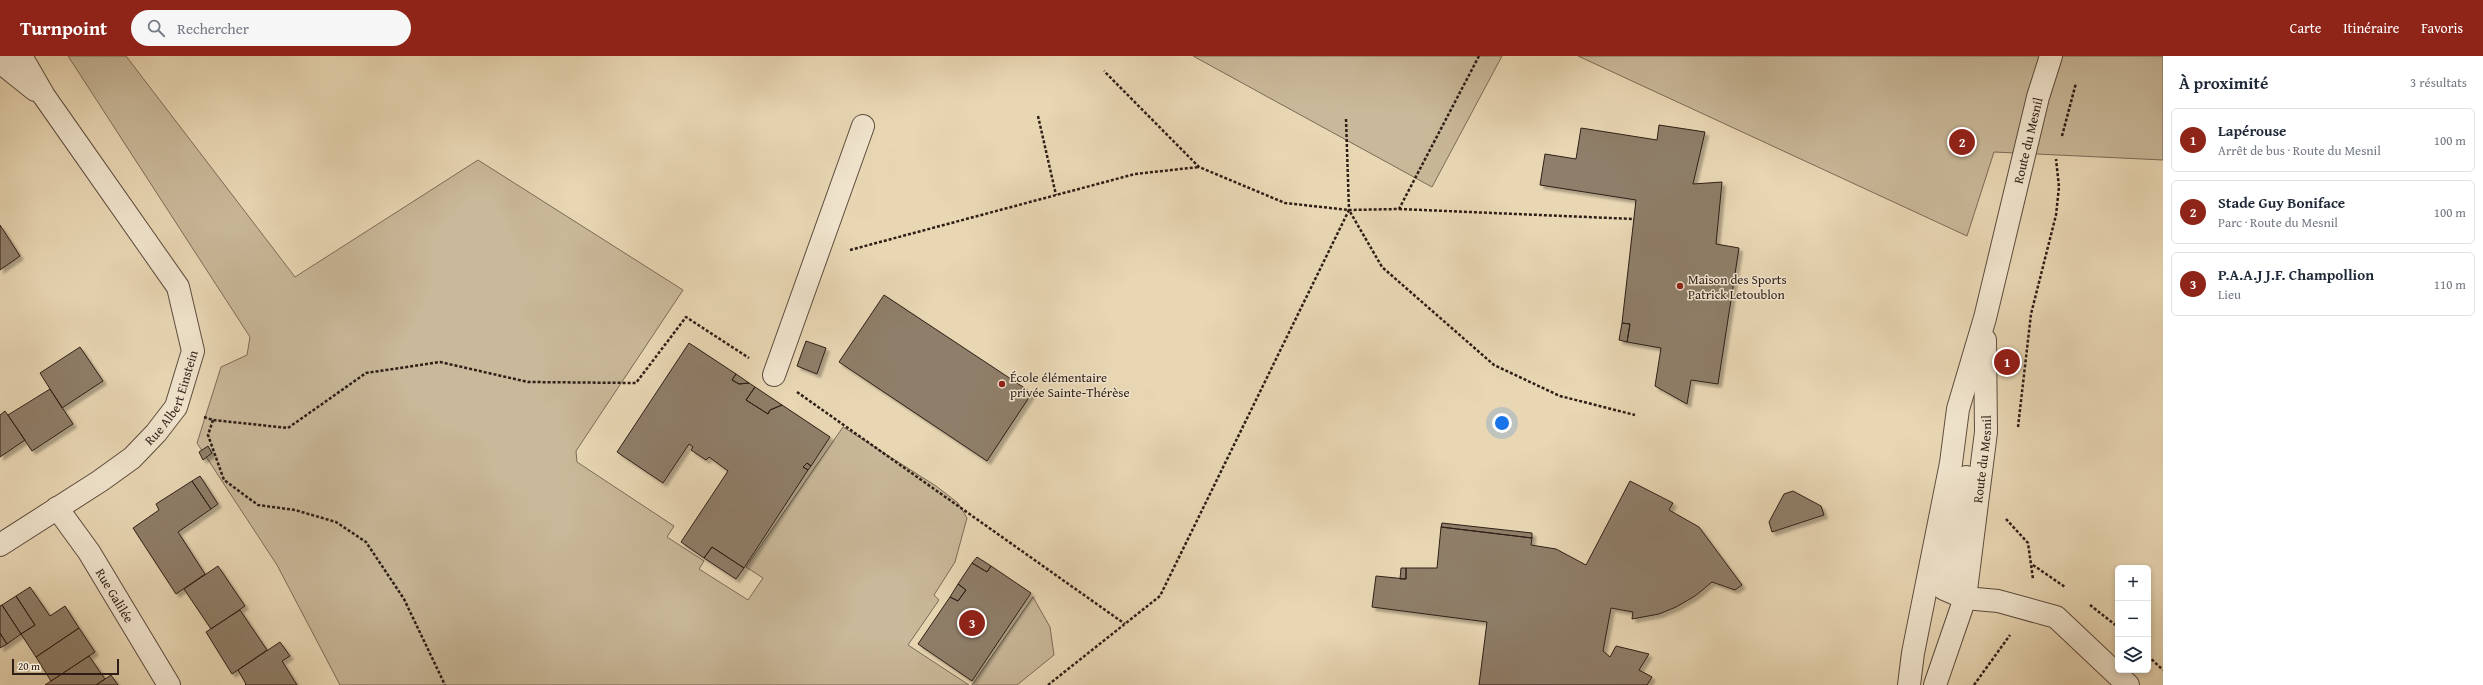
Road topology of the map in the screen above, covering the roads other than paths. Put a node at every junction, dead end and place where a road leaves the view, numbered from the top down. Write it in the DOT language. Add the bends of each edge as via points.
graph roads {
  1 [pos="21,56"];
  2 [pos="2050,56"];
  3 [pos="0,62"];
  4 [pos="44,96"];
  5 [pos="862,126"];
  6 [pos="1985,318"];
  7 [pos="774,375"];
  8 [pos="1952,456"];
  9 [pos="57,508"];
  10 [pos="0,545"];
  11 [pos="1965,598"];
  12 [pos="169,685"];
  13 [pos="1909,685"];
  14 [pos="1935,685"];
  15 [pos="2128,685"];
  1 -- 4 [label="street"];
  2 -- 6 [label="street, Route du Mesnil"];
  3 -- 4 [label="street"];
  4 -- 9 [label="street, Rue Albert Einstein" via="178,287 193,350 176,407 156,433 132,458"];
  5 -- 7 [label="street"];
  6 -- 8 [label="street, Route du Mesnil" via="1958,409"];
  6 -- 11 [label="street, Route du Mesnil" via="1986,432"];
  8 -- 11 [label="street, Route du Mesnil" via="1967,479 1944,589"];
  8 -- 13 [label="street, Route du Mesnil"];
  9 -- 10 [label="street, Rue Albert Einstein"];
  9 -- 12 [label="street, Rue Galilée" via="89,552"];
  11 -- 14 [label="street, Route du Mesnil"];
  11 -- 15 [label="street" via="1998,601 2056,617"];
}
